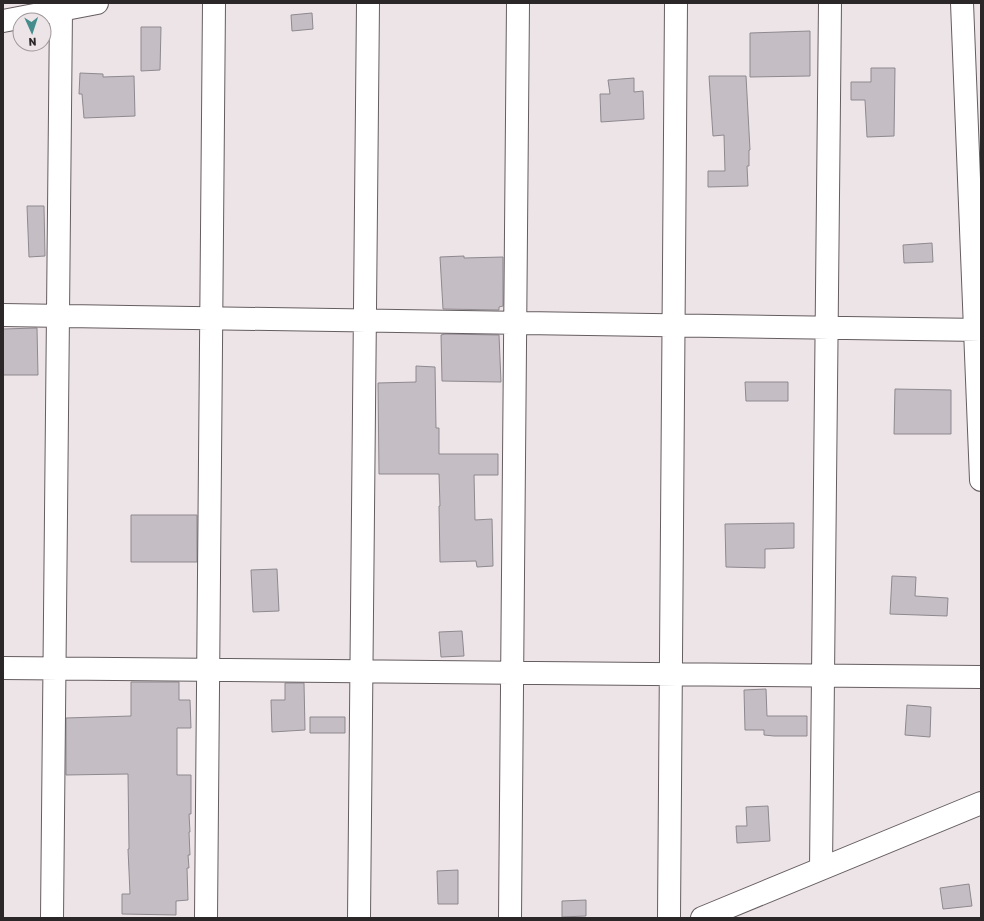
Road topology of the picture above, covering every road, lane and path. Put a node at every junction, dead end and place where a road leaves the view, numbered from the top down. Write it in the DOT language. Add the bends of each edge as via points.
graph roads {
  1 [pos="97,3"];
  2 [pos="214,3"];
  3 [pos="368,3"];
  4 [pos="518,3"];
  5 [pos="676,3"];
  6 [pos="830,3"];
  7 [pos="962,3"];
  8 [pos="61,10"];
  9 [pos="3,21"];
  10 [pos="3,315"];
  11 [pos="58,316"];
  12 [pos="211,318"];
  13 [pos="365,321"];
  14 [pos="516,323"];
  15 [pos="673,326"];
  16 [pos="827,328"];
  17 [pos="978,330"];
  18 [pos="981,480"];
  19 [pos="3,668"];
  20 [pos="54,669"];
  21 [pos="208,670"];
  22 [pos="362,671"];
  23 [pos="512,673"];
  24 [pos="670,674"];
  25 [pos="823,675"];
  26 [pos="981,677"];
  27 [pos="981,803"];
  28 [pos="821,869"];
  29 [pos="52,918"];
  30 [pos="206,918"];
  31 [pos="359,918"];
  32 [pos="510,918"];
  33 [pos="669,918"];
  34 [pos="702,918"];
  1 -- 8 [label="street"];
  2 -- 12 [label="street"];
  3 -- 13 [label="street"];
  4 -- 14 [label="street"];
  5 -- 15 [label="street"];
  6 -- 16 [label="street"];
  7 -- 17 [label="street"];
  8 -- 9 [label="street"];
  8 -- 11 [label="street"];
  10 -- 11 [label="street"];
  11 -- 12 [label="street"];
  11 -- 20 [label="street"];
  12 -- 13 [label="street"];
  12 -- 21 [label="street"];
  13 -- 14 [label="street"];
  13 -- 22 [label="street"];
  14 -- 15 [label="street"];
  14 -- 23 [label="street"];
  15 -- 16 [label="street"];
  15 -- 24 [label="street"];
  16 -- 17 [label="street"];
  16 -- 25 [label="street"];
  17 -- 18 [label="street"];
  19 -- 20 [label="street"];
  20 -- 21 [label="street"];
  20 -- 29 [label="street"];
  21 -- 22 [label="street"];
  21 -- 30 [label="street"];
  22 -- 23 [label="street"];
  22 -- 31 [label="street"];
  23 -- 24 [label="street"];
  23 -- 32 [label="street"];
  24 -- 25 [label="street"];
  24 -- 33 [label="street"];
  25 -- 26 [label="street"];
  25 -- 28 [label="street"];
  27 -- 28 [label="street"];
  28 -- 34 [label="street"];
}
